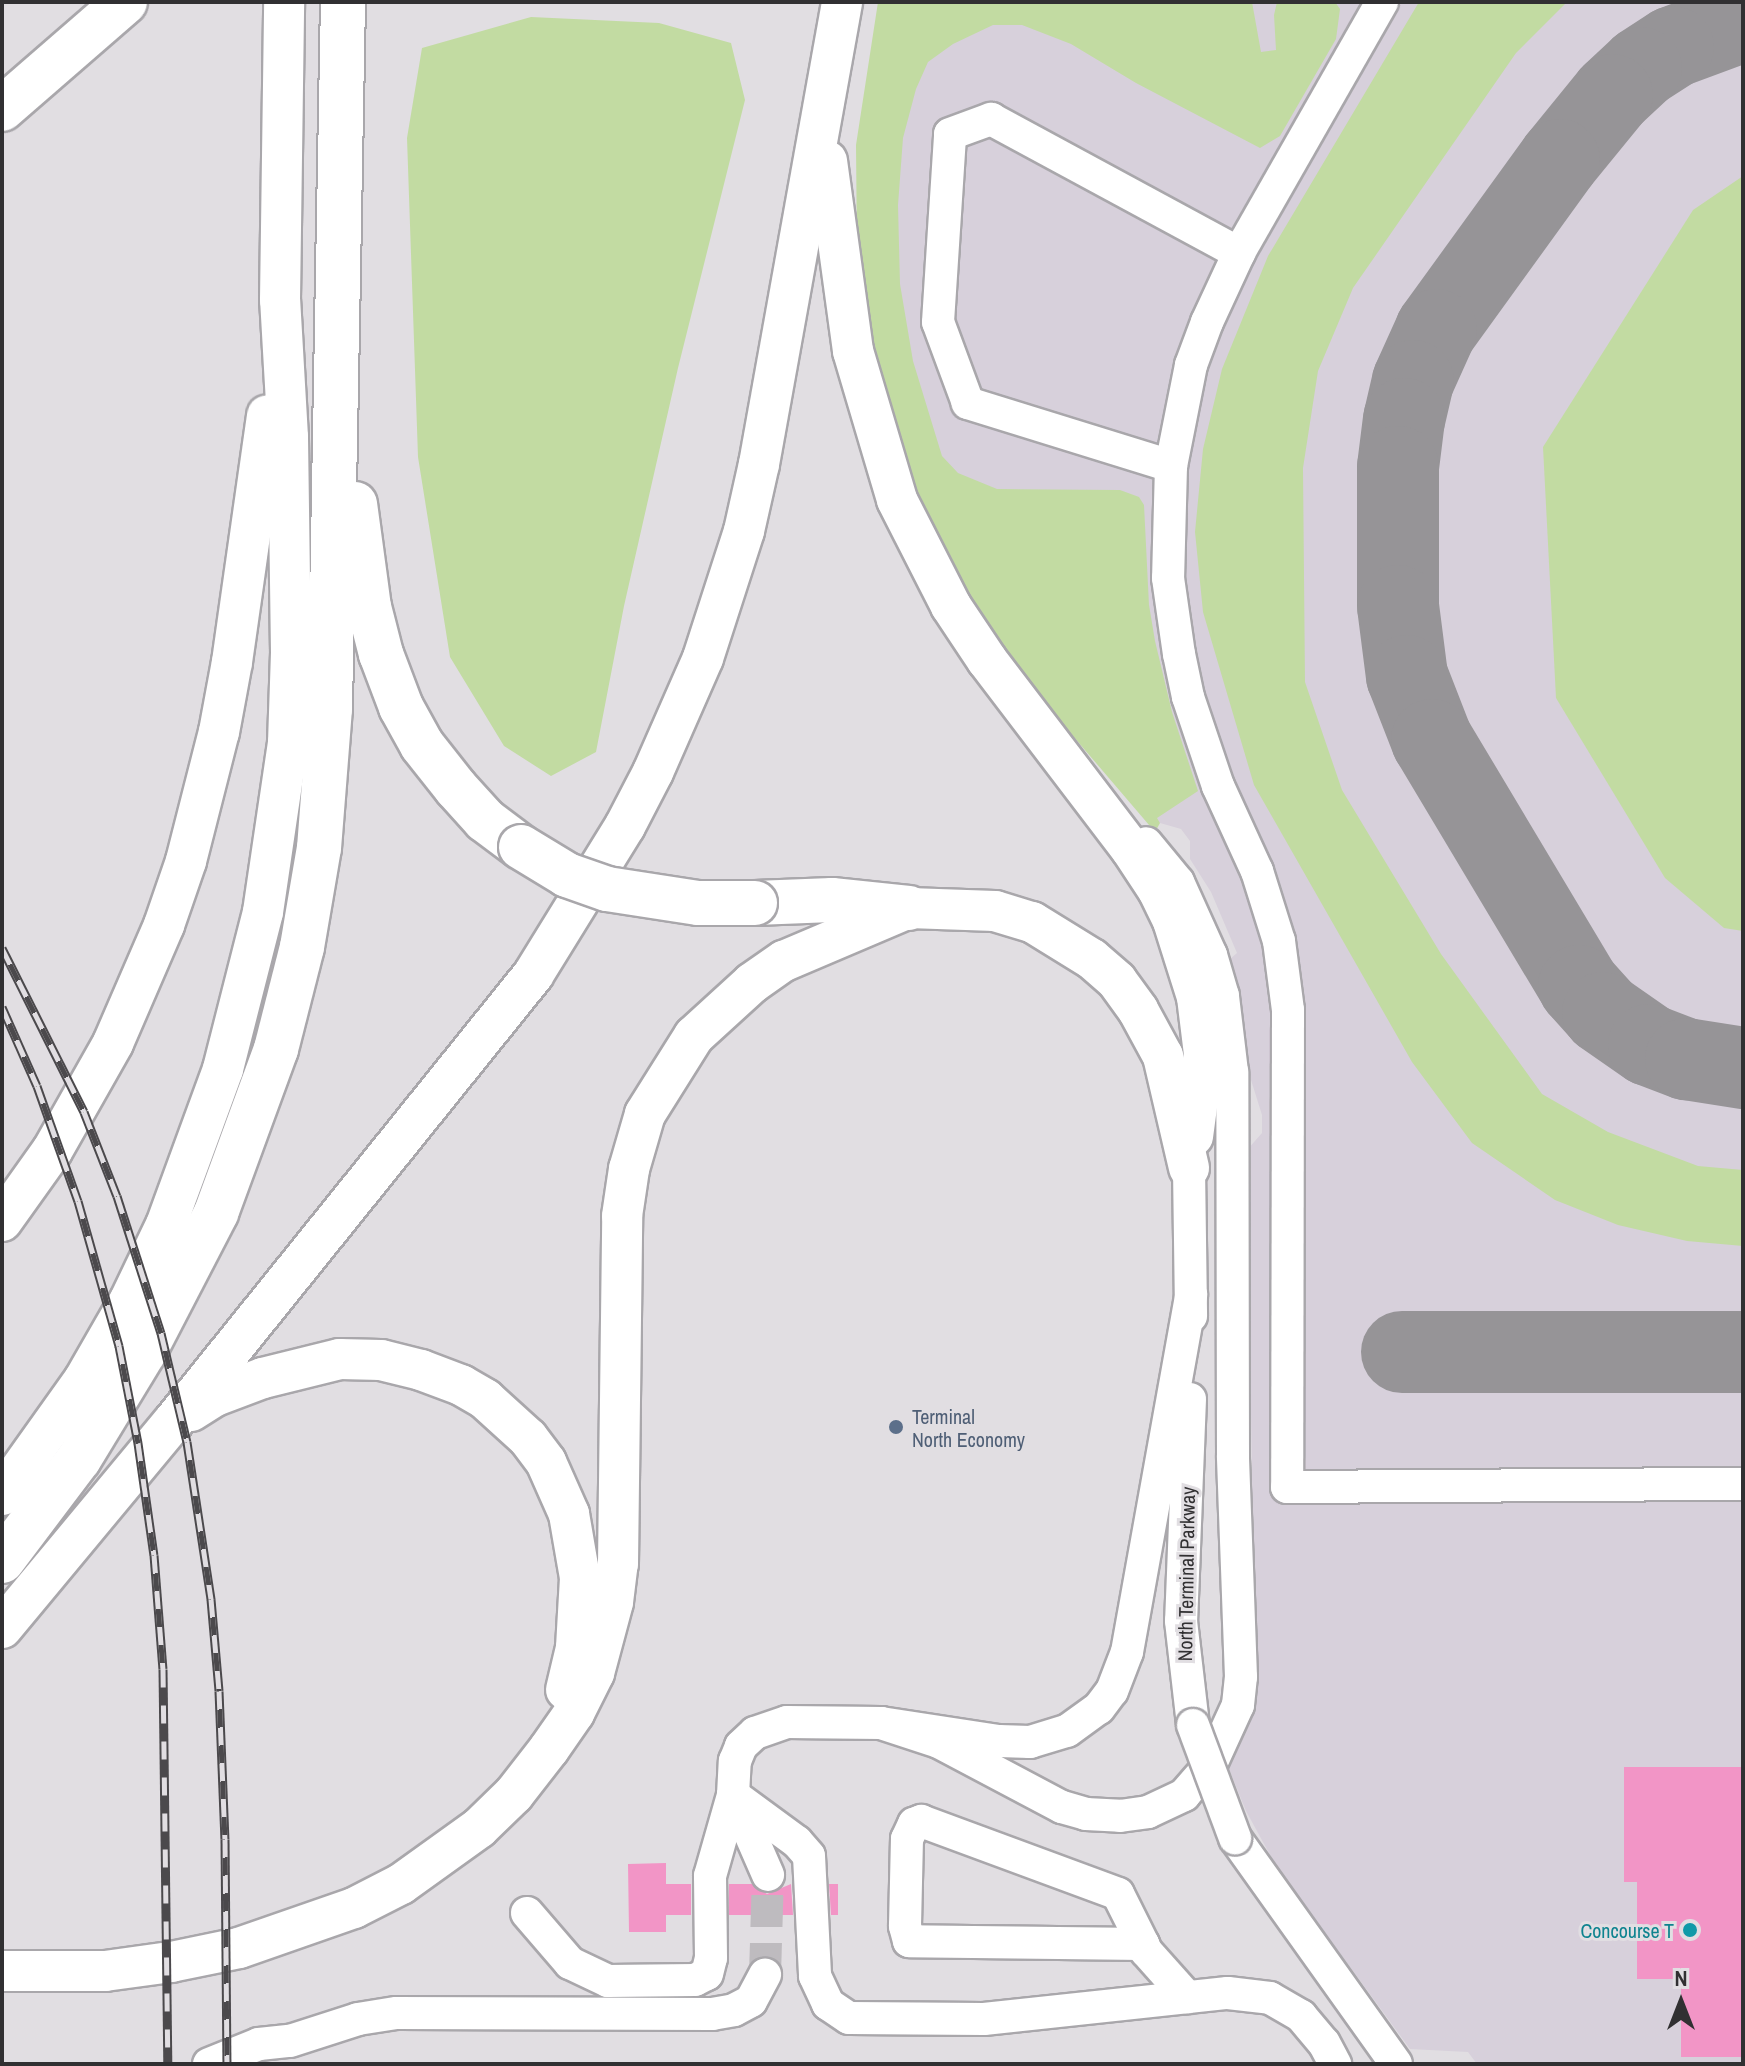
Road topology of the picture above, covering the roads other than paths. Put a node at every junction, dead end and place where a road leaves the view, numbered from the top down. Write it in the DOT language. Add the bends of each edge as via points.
graph roads {
  1 [pos="125,2"];
  2 [pos="343,2"];
  3 [pos="842,2"];
  4 [pos="1382,2"];
  5 [pos="284,4"];
  6 [pos="824,105"];
  7 [pos="2,109"];
  8 [pos="1239,253"];
  9 [pos="280,300"];
  10 [pos="339,347"];
  11 [pos="1171,466"];
  12 [pos="1100,809"];
  13 [pos="909,908"];
  14 [pos="1189,1168"];
  15 [pos="2,1221"];
  16 [pos="1191,1295"];
  17 [pos="174,1421"];
  18 [pos="1743,1484"];
  19 [pos="2,1495"];
  20 [pos="2,1561"];
  21 [pos="2,1628"];
  22 [pos="881,1723"];
  23 [pos="549,1749"];
  24 [pos="733,1795"];
  25 [pos="768,1875"];
  26 [pos="527,1913"];
  27 [pos="1144,1947"];
  28 [pos="2,1971"];
  29 [pos="765,1975"];
  30 [pos="1187,1997"];
  31 [pos="1109,2006"];
  32 [pos="258,2054"];
  33 [pos="209,2064"];
  34 [pos="1335,2064"];
  35 [pos="1396,2064"];
  1 -- 7 [label="highway"];
  2 -- 10 [label="highway"];
  3 -- 6 [label="main road"];
  4 -- 8 [label="street"];
  5 -- 9 [label="main road"];
  6 -- 12 [label="main road" via="845,309 864,399 897,500 958,617"];
  6 -- 17 [label="main road" via="744,531 703,658 653,772 533,975"];
  8 -- 11 [label="street" via="1191,365"];
  8 -- 11 [label="street" via="991,119 950,134 938,322 968,403"];
  9 -- 15 [label="main road" via="241,608 219,732 186,861 139,987 99,1071"];
  9 -- 19 [label="main road" via="288,437 288,743 260,925 223,1069 166,1225 84,1380"];
  10 -- 13 [label="highway, bridge" via="361,557 381,654 422,745 485,820 567,875 607,889 698,903 832,900"];
  10 -- 20 [label="highway" via="325,796 309,912 276,1049 216,1213 144,1352 79,1459"];
  11 -- 18 [label="street" via="1168,578 1188,697 1214,774 1257,871 1279,941 1288,1010 1287,1487"];
  12 -- 14 [label="main road" via="1158,890 1197,997 1204,1054"];
  12 -- 22 [label="street" via="1145,841 1178,882 1223,996 1232,1072 1238,1705 1211,1764 1184,1795 1168,1805 1120,1816 1062,1807 939,1742"];
  13 -- 14 [label="main road" via="995,911 1032,922 1117,981 1163,1056"];
  13 -- 23 [label="main road" via="811,948 752,983 694,1036 645,1114 622,1216 613,1602 594,1673"];
  14 -- 16 [label="street, North Terminal Parkway"];
  16 -- 22 [label="street" via="1127,1652 1112,1691 1085,1721 1030,1742"];
  16 -- 35 [label="street, North Terminal Parkway, bridge" via="1181,1621 1193,1725 1235,1838"];
  17 -- 21 [label="main road"];
  17 -- 23 [label="main road" via="215,1396 263,1378 340,1359 381,1360 421,1370 461,1385 505,1414 546,1462 576,1545 576,1648"];
  22 -- 24 [label="street" via="787,1722 755,1733 735,1761"];
  23 -- 28 [label="main road" via="514,1794 460,1843 401,1884 354,1908 239,1948 171,1962 105,1971"];
  24 -- 25 [label="street"];
  24 -- 26 [label="street" via="710,1876 707,1974 695,1980 608,1981 570,1963"];
  24 -- 31 [label="street" via="809,1856 815,1976 828,2004 849,2018 984,2019"];
  27 -- 27 [label="street" via="1118,1894 921,1821 914,1824 907,1839 909,1941"];
  27 -- 30 [label="street"];
  27 -- 31 [label="street" via="1132,1981"];
  29 -- 32 [label="street" via="751,2001 712,2014 397,2013 358,2019"];
  30 -- 31 [label="street"];
  30 -- 34 [label="street" via="1228,1993 1270,1998 1301,2016"];
  32 -- 33 [label="street"];
}
